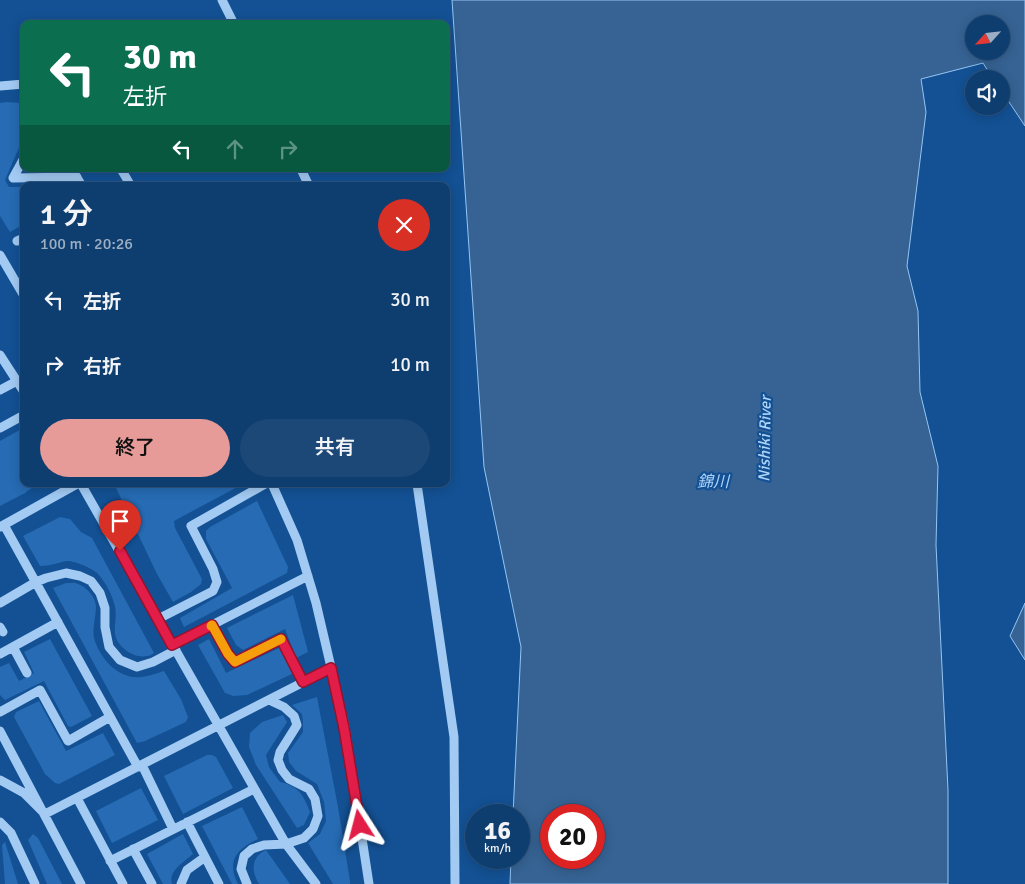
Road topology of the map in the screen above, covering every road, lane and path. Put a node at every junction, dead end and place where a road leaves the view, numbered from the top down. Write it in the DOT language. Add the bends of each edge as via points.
graph roads {
  1 [pos="222,0"];
  2 [pos="232,20"];
  3 [pos="20,84"];
  4 [pos="0,86"];
  5 [pos="20,165"];
  6 [pos="74,173"];
  7 [pos="0,255"];
  8 [pos="20,289"];
  9 [pos="0,355"];
  10 [pos="17,381"];
  11 [pos="20,386"];
  12 [pos="0,390"];
  13 [pos="20,417"];
  14 [pos="0,428"];
  15 [pos="72,487"];
  16 [pos="83,487"];
  17 [pos="260,487"];
  18 [pos="273,487"];
  19 [pos="417,487"];
  20 [pos="2,526"];
  21 [pos="308,576"];
  22 [pos="36,582"];
  23 [pos="0,603"];
  24 [pos="158,619"];
  25 [pos="58,622"];
  26 [pos="212,625"];
  27 [pos="13,647"];
  28 [pos="174,647"];
  29 [pos="0,654"];
  30 [pos="331,668"];
  31 [pos="26,673"];
  32 [pos="303,682"];
  33 [pos="269,700"];
  34 [pos="0,712"];
  35 [pos="110,717"];
  36 [pos="218,726"];
  37 [pos="0,731"];
  38 [pos="140,766"];
  39 [pos="0,780"];
  40 [pos="254,789"];
  41 [pos="77,798"];
  42 [pos="45,814"];
  43 [pos="0,822"];
  44 [pos="187,822"];
  45 [pos="173,829"];
  46 [pos="286,844"];
  47 [pos="133,849"];
  48 [pos="205,857"];
  49 [pos="110,861"];
  50 [pos="34,884"];
  51 [pos="81,884"];
  52 [pos="122,884"];
  53 [pos="152,884"];
  54 [pos="182,884"];
  55 [pos="219,884"];
  56 [pos="248,884"];
  57 [pos="316,884"];
  58 [pos="368,884"];
  59 [pos="455,884"];
  1 -- 2 [label="street"];
  3 -- 4 [label="street"];
  5 -- 6 [label="street" via="13,178"];
  7 -- 8 [label="street"];
  9 -- 10 [label="street"];
  10 -- 11 [label="street"];
  10 -- 12 [label="street"];
  13 -- 14 [label="street"];
  15 -- 20 [label="street"];
  16 -- 24 [label="street"];
  17 -- 24 [label="street" via="191,526 218,582 213,591"];
  18 -- 21 [label="street" via="297,540"];
  19 -- 59 [label="street" via="454,737"];
  20 -- 22 [label="street"];
  21 -- 26 [label="street"];
  21 -- 30 [label="street"];
  22 -- 23 [label="street"];
  22 -- 25 [label="street"];
  22 -- 28 [label="street" via="66,573 91,581 105,608 110,647 120,660 137,667 153,662"];
  24 -- 28 [label="street"];
  25 -- 27 [label="street"];
  25 -- 35 [label="street"];
  26 -- 28 [label="street"];
  26 -- 32 [label="street" via="235,662 281,639"];
  27 -- 29 [label="street"];
  27 -- 31 [label="street"];
  28 -- 36 [label="street"];
  30 -- 32 [label="street"];
  30 -- 58 [label="street" via="344,728"];
  32 -- 33 [label="street"];
  33 -- 36 [label="street"];
  33 -- 46 [label="street" via="294,716 297,724 278,760 289,779 309,789 315,799 318,816 313,829 304,838"];
  34 -- 35 [label="street" via="40,690 68,741"];
  35 -- 38 [label="street"];
  36 -- 38 [label="street"];
  36 -- 40 [label="street"];
  37 -- 42 [label="street"];
  38 -- 41 [label="street"];
  38 -- 45 [label="street"];
  39 -- 42 [label="street" via="24,793"];
  40 -- 44 [label="street"];
  40 -- 46 [label="street"];
  41 -- 42 [label="street"];
  41 -- 49 [label="street"];
  42 -- 51 [label="street"];
  43 -- 50 [label="street" via="11,833"];
  44 -- 45 [label="street"];
  44 -- 48 [label="street"];
  45 -- 47 [label="street"];
  46 -- 56 [label="street" via="264,845 244,856 241,869"];
  46 -- 57 [label="street"];
  47 -- 49 [label="street"];
  47 -- 53 [label="street"];
  48 -- 54 [label="street" via="187,870"];
  48 -- 55 [label="street"];
  49 -- 52 [label="street"];
}
